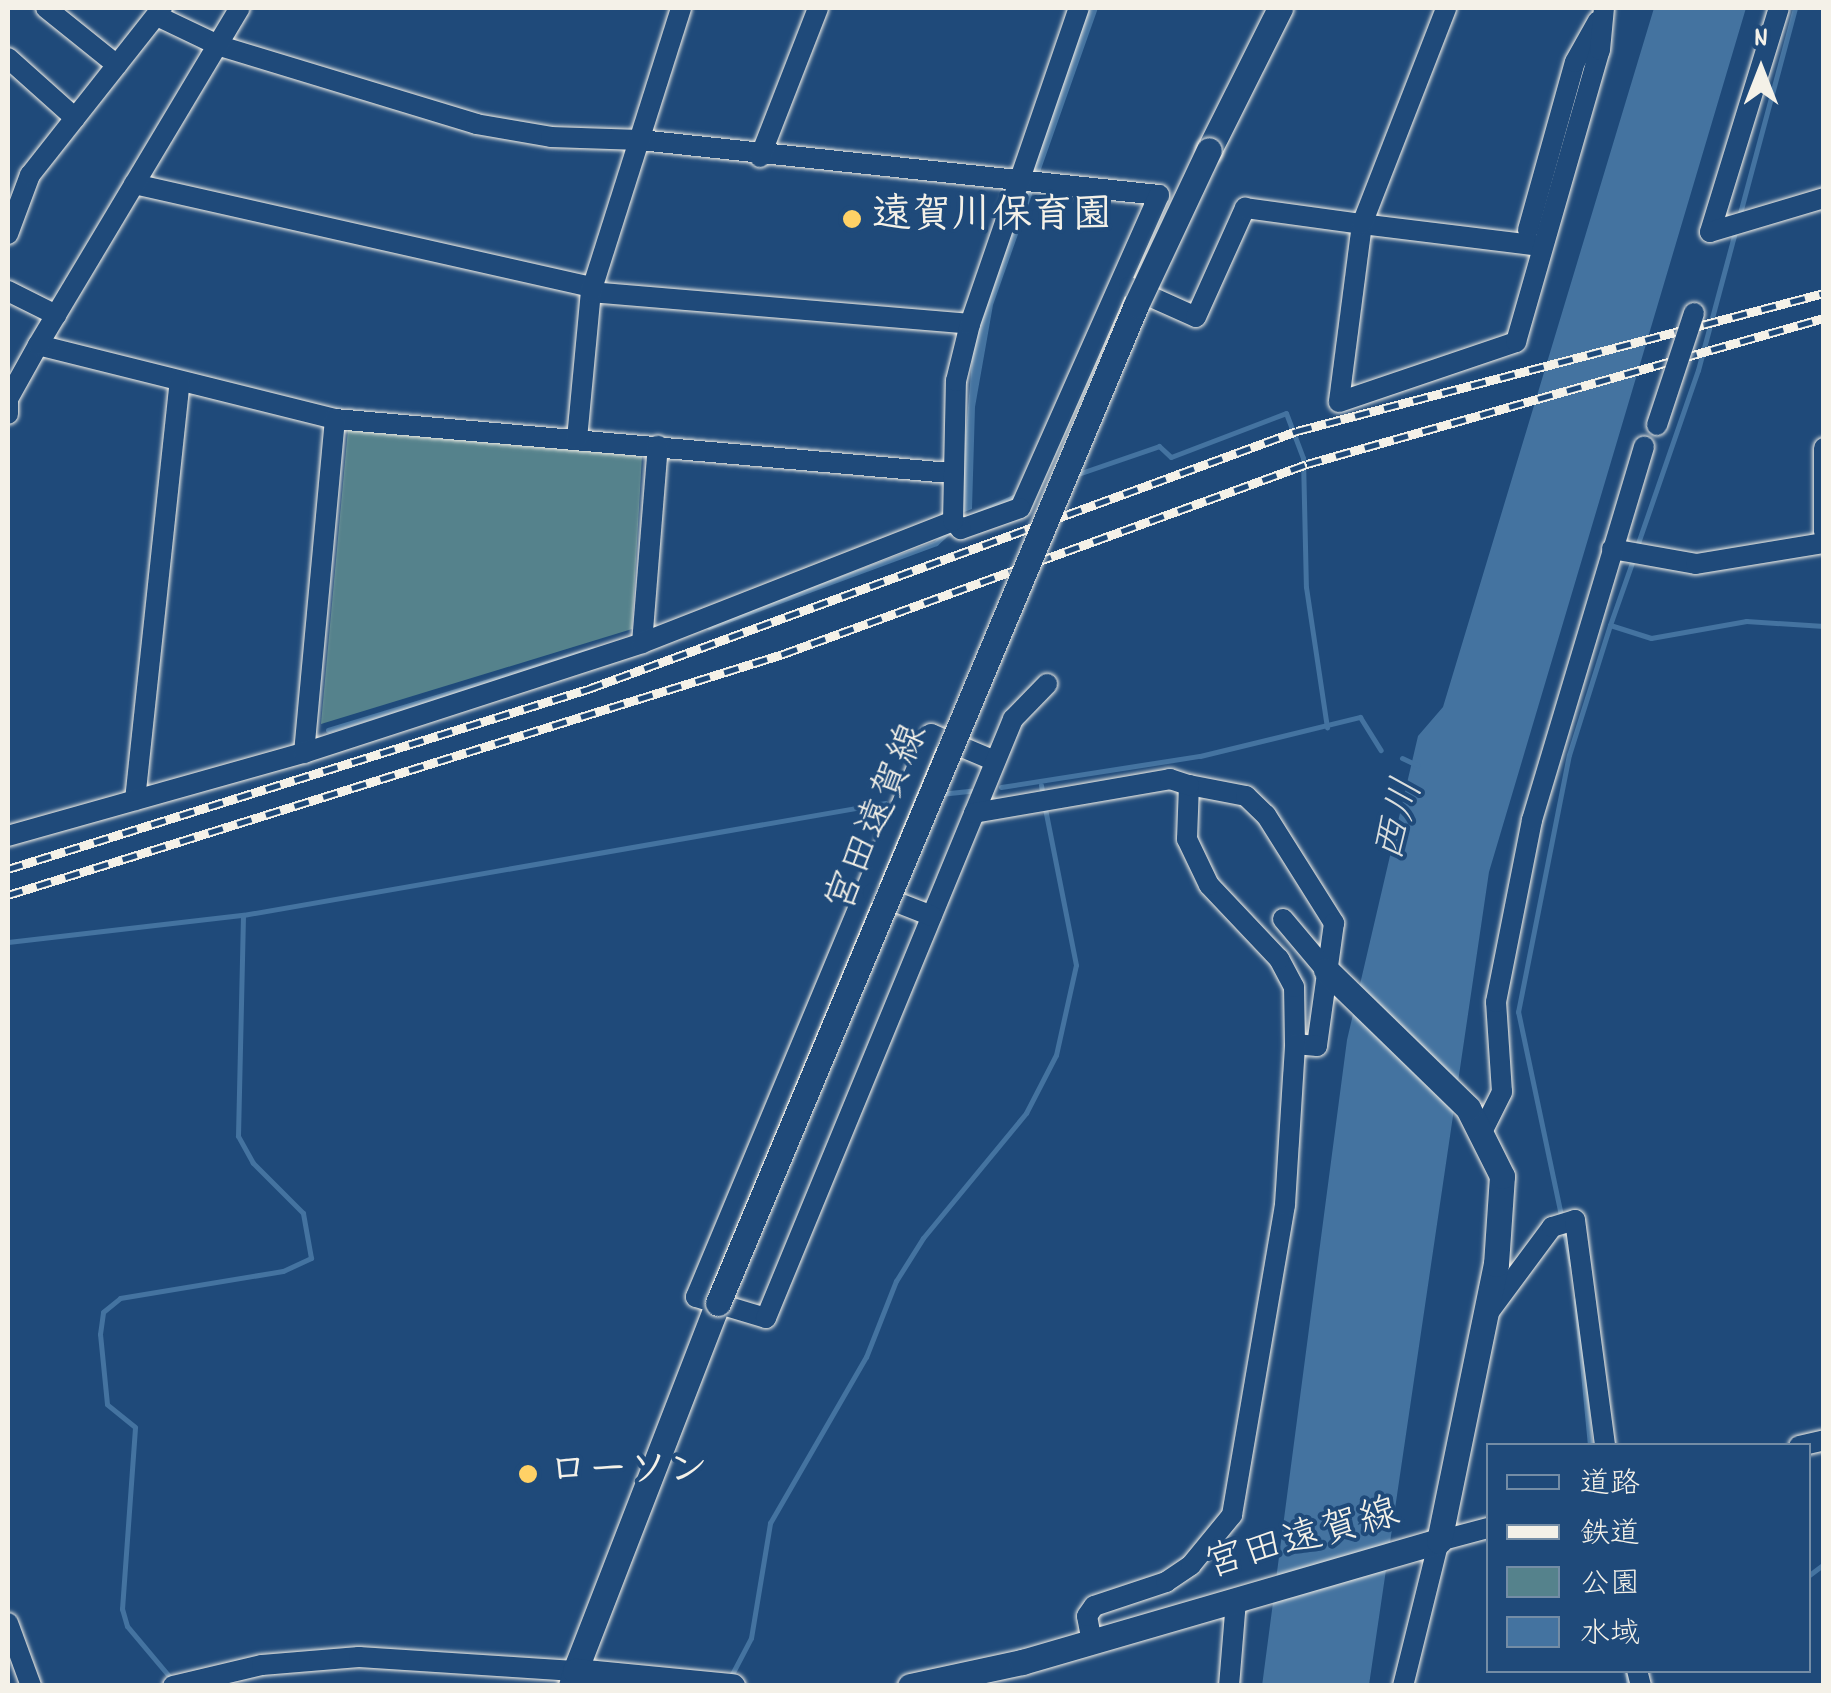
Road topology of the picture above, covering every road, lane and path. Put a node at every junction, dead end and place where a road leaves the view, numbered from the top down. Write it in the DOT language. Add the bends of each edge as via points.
graph roads {
  1 [pos="46,8"];
  2 [pos="240,8"];
  3 [pos="681,8"];
  4 [pos="818,8"];
  5 [pos="1080,8"];
  6 [pos="1280,8"];
  7 [pos="1446,8"];
  8 [pos="1779,8"];
  9 [pos="1603,11"];
  10 [pos="159,12"];
  11 [pos="220,46"];
  12 [pos="8,58"];
  13 [pos="117,65"];
  14 [pos="76,118"];
  15 [pos="640,140"];
  16 [pos="760,157"];
  17 [pos="8,172"];
  18 [pos="1023,179"];
  19 [pos="28,183"];
  20 [pos="134,184"];
  21 [pos="1824,198"];
  22 [pos="1362,224"];
  23 [pos="8,234"];
  24 [pos="1535,238"];
  25 [pos="1120,283"];
  26 [pos="591,290"];
  27 [pos="8,291"];
  28 [pos="1694,312"];
  29 [pos="56,315"];
  30 [pos="970,324"];
  31 [pos="38,345"];
  32 [pos="180,382"];
  33 [pos="8,414"];
  34 [pos="334,419"];
  35 [pos="1656,425"];
  36 [pos="577,439"];
  37 [pos="658,446"];
  38 [pos="1644,446"];
  39 [pos="1824,448"];
  40 [pos="950,473"];
  41 [pos="1822,478"];
  42 [pos="953,521"];
  43 [pos="1824,532"];
  44 [pos="1824,543"];
  45 [pos="1615,550"];
  46 [pos="642,642"];
  47 [pos="1048,684"];
  48 [pos="304,753"];
  49 [pos="995,760"];
  50 [pos="1190,785"];
  51 [pos="135,800"];
  52 [pos="974,813"];
  53 [pos="8,836"];
  54 [pos="865,890"];
  55 [pos="932,916"];
  56 [pos="1283,920"];
  57 [pos="1326,970"];
  58 [pos="1295,1044"];
  59 [pos="1482,1132"];
  60 [pos="718,1303"];
  61 [pos="1486,1317"];
  62 [pos="1605,1443"];
  63 [pos="1486,1529"];
  64 [pos="1440,1541"];
  65 [pos="1236,1600"];
  66 [pos="8,1624"];
  67 [pos="1092,1642"];
  68 [pos="573,1678"];
  69 [pos="717,1685"];
  70 [pos="31,1686"];
  71 [pos="173,1686"];
  72 [pos="732,1686"];
  73 [pos="910,1686"];
  74 [pos="1230,1686"];
  75 [pos="1404,1686"];
  1 -- 13 [label="street"];
  2 -- 11 [label="street"];
  3 -- 15 [label="street"];
  4 -- 16 [label="street"];
  5 -- 18 [label="street"];
  6 -- 60 [label="main road, 宮田遠賀線, bridge" via="1136,304"];
  7 -- 22 [label="street"];
  8 -- 21 [label="street" via="1710,232"];
  9 -- 24 [label="street" via="1600,50"];
  10 -- 11 [label="street"];
  10 -- 13 [label="street"];
  11 -- 15 [label="street" via="476,124 551,137"];
  11 -- 20 [label="street"];
  12 -- 14 [label="street"];
  13 -- 14 [label="street"];
  14 -- 19 [label="street"];
  15 -- 16 [label="street"];
  15 -- 26 [label="street"];
  16 -- 18 [label="street"];
  17 -- 19 [label="street"];
  18 -- 25 [label="street" via="1159,195"];
  18 -- 30 [label="street"];
  19 -- 23 [label="street"];
  20 -- 26 [label="street"];
  20 -- 29 [label="street"];
  22 -- 24 [label="street"];
  22 -- 24 [label="street" via="1339,402 1516,342"];
  22 -- 25 [label="street" via="1245,208 1196,317"];
  25 -- 42 [label="street" via="1020,508 961,530"];
  26 -- 30 [label="street"];
  26 -- 36 [label="street"];
  27 -- 29 [label="street"];
  28 -- 35 [label="street, bridge"];
  29 -- 31 [label="street"];
  30 -- 40 [label="street" via="956,380"];
  31 -- 32 [label="street"];
  31 -- 33 [label="street" via="8,398"];
  32 -- 34 [label="street"];
  32 -- 51 [label="street"];
  34 -- 36 [label="street"];
  34 -- 48 [label="street"];
  36 -- 37 [label="street"];
  37 -- 40 [label="street"];
  37 -- 46 [label="street"];
  38 -- 45 [label="street"];
  39 -- 41 [label="street"];
  40 -- 42 [label="street"];
  41 -- 43 [label="street"];
  42 -- 46 [label="street"];
  44 -- 45 [label="street" via="1696,564"];
  45 -- 59 [label="street" via="1532,820 1496,1002 1502,1092"];
  46 -- 48 [label="street"];
  47 -- 49 [label="street" via="1013,718"];
  48 -- 51 [label="street"];
  49 -- 52 [label="street"];
  49 -- 54 [label="street" via="931,734"];
  50 -- 52 [label="street" via="1170,778"];
  50 -- 57 [label="street" via="1246,796 1266,815 1334,923"];
  50 -- 58 [label="street" via="1187,838 1209,885 1279,959 1294,986"];
  51 -- 53 [label="street"];
  52 -- 55 [label="street"];
  54 -- 55 [label="street"];
  54 -- 60 [label="street" via="696,1296"];
  55 -- 60 [label="street" via="766,1318"];
  56 -- 57 [label="street"];
  57 -- 58 [label="street" via="1317,1046"];
  57 -- 59 [label="main road, 宮田遠賀線" via="1468,1108"];
  58 -- 67 [label="street" via="1285,1204 1240,1492 1214,1545 1191,1565 1166,1582 1094,1606 1087,1616"];
  59 -- 61 [label="main road, 宮田遠賀線" via="1502,1176 1503,1209"];
  60 -- 68 [label="main road, 宮田遠賀線"];
  61 -- 62 [label="street" via="1552,1227 1574,1220"];
  61 -- 64 [label="main road, 宮田遠賀線"];
  63 -- 64 [label="street"];
  64 -- 65 [label="main road, 宮田遠賀線"];
  64 -- 75 [label="street"];
  65 -- 67 [label="main road, 宮田遠賀線"];
  65 -- 74 [label="street"];
  66 -- 70 [label="street"];
  67 -- 73 [label="main road, 宮田遠賀線"];
  68 -- 69 [label="main road"];
  68 -- 71 [label="street" via="359,1657 262,1665"];
  69 -- 72 [label="main road"];
}
